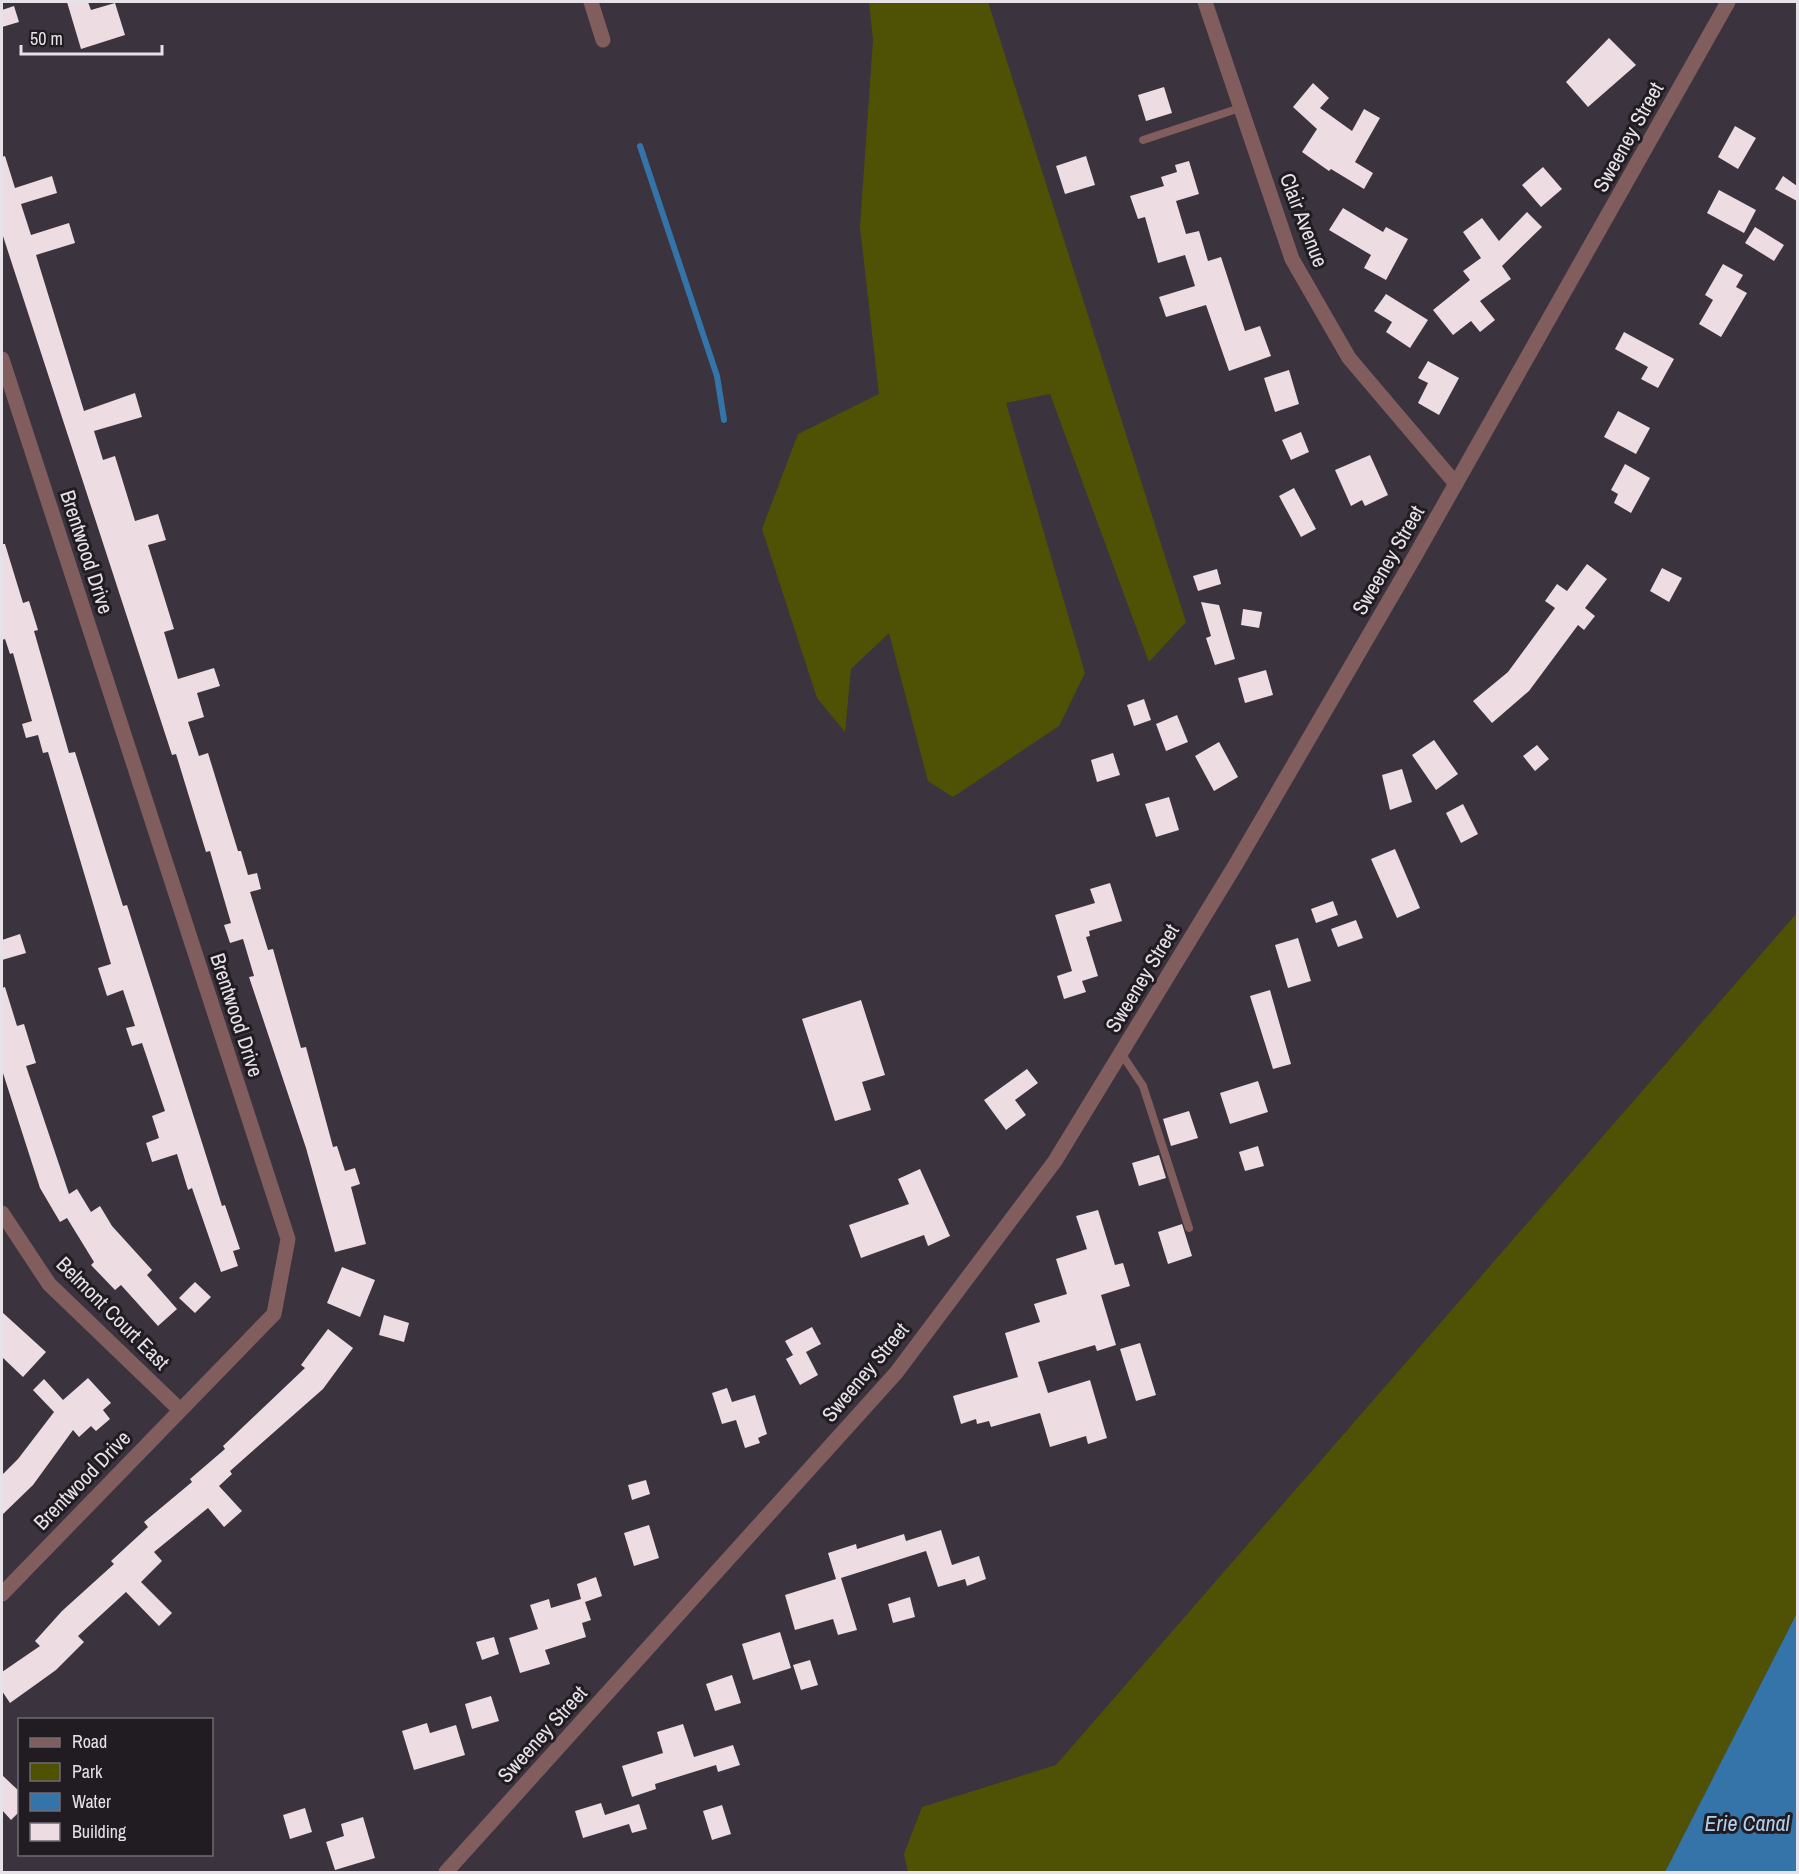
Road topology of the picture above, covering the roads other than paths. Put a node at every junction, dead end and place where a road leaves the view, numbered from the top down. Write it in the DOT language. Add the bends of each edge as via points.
graph roads {
  1 [pos="591,2"];
  2 [pos="1205,2"];
  3 [pos="1728,2"];
  4 [pos="603,40"];
  5 [pos="1240,108"];
  6 [pos="1143,140"];
  7 [pos="2,359"];
  8 [pos="1456,484"];
  9 [pos="1121,1053"];
  10 [pos="2,1213"];
  11 [pos="1189,1228"];
  12 [pos="179,1409"];
  13 [pos="2,1594"];
  14 [pos="446,1872"];
  1 -- 4 [label="street"];
  2 -- 5 [label="street, Clair Avenue"];
  3 -- 8 [label="street, Sweeney Street"];
  5 -- 6 [label="lane"];
  5 -- 8 [label="street, Clair Avenue" via="1292,259 1349,358"];
  7 -- 12 [label="street, Brentwood Drive" via="288,1239 274,1314"];
  8 -- 9 [label="street, Sweeney Street" via="1236,864"];
  9 -- 11 [label="lane" via="1143,1086"];
  9 -- 14 [label="street, Sweeney Street" via="1055,1161 896,1373"];
  10 -- 12 [label="street, Belmont Court East" via="49,1284"];
  12 -- 13 [label="street, Brentwood Drive"];
}
